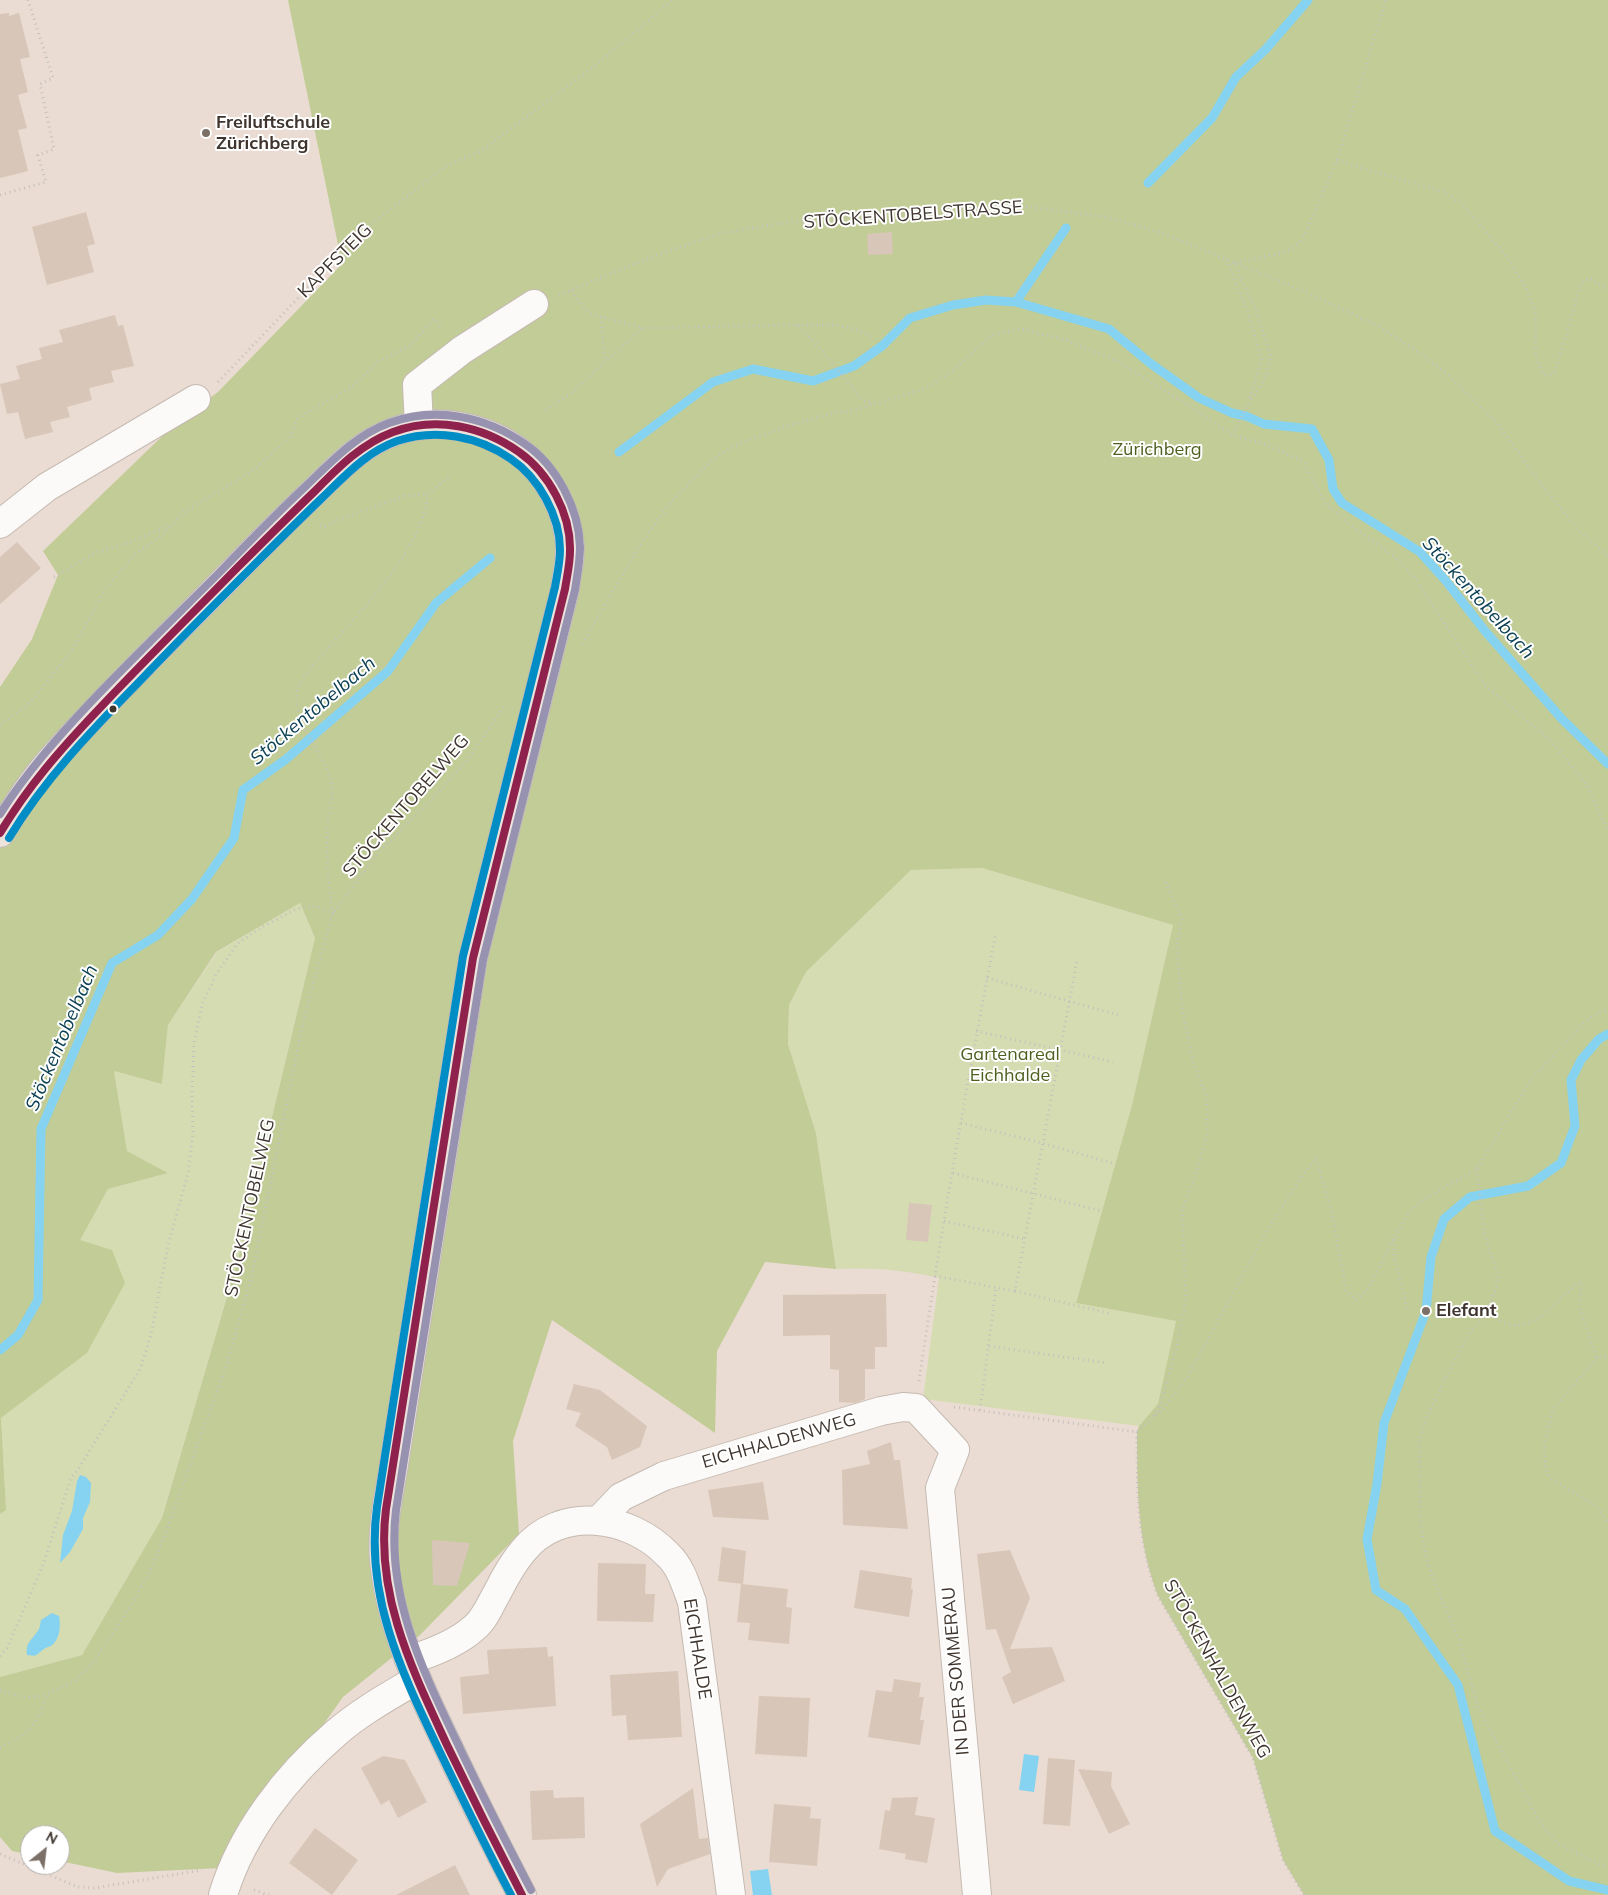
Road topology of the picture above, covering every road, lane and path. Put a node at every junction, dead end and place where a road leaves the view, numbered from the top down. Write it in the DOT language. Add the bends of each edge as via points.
graph roads {
  1 [pos="28,0"];
  2 [pos="673,0"];
  3 [pos="1386,0"];
  4 [pos="1337,161"];
  5 [pos="0,195"];
  6 [pos="1227,260"];
  7 [pos="1234,263"];
  8 [pos="1608,290"];
  9 [pos="571,291"];
  10 [pos="534,304"];
  11 [pos="601,317"];
  12 [pos="434,319"];
  13 [pos="797,324"];
  14 [pos="643,328"];
  15 [pos="872,338"];
  16 [pos="605,361"];
  17 [pos="196,399"];
  18 [pos="1250,402"];
  19 [pos="872,404"];
  20 [pos="546,410"];
  21 [pos="419,424"];
  22 [pos="1232,435"];
  23 [pos="450,476"];
  24 [pos="428,494"];
  25 [pos="297,508"];
  26 [pos="1,519"];
  27 [pos="175,522"];
  28 [pos="1608,556"];
  29 [pos="54,577"];
  30 [pos="581,646"];
  31 [pos="509,700"];
  32 [pos="0,725"];
  33 [pos="1608,829"];
  34 [pos="0,833"];
  35 [pos="1165,881"];
  36 [pos="332,913"];
  37 [pos="996,933"];
  38 [pos="1077,962"];
  39 [pos="987,978"];
  40 [pos="1068,1001"];
  41 [pos="1608,1010"];
  42 [pos="1118,1015"];
  43 [pos="976,1031"];
  44 [pos="1060,1050"];
  45 [pos="1113,1062"];
  46 [pos="960,1124"];
  47 [pos="1042,1143"];
  48 [pos="1115,1164"];
  49 [pos="1477,1169"];
  50 [pos="952,1173"];
  51 [pos="1033,1192"];
  52 [pos="1101,1211"];
  53 [pos="944,1221"];
  54 [pos="1394,1236"];
  55 [pos="1025,1239"];
  56 [pos="935,1276"];
  57 [pos="996,1288"];
  58 [pos="1015,1291"];
  59 [pos="1408,1312"];
  60 [pos="1487,1313"];
  61 [pos="1112,1314"];
  62 [pos="989,1346"];
  63 [pos="1608,1357"];
  64 [pos="1597,1358"];
  65 [pos="1106,1363"];
  66 [pos="916,1408"];
  67 [pos="980,1410"];
  68 [pos="1154,1416"];
  69 [pos="1137,1432"];
  70 [pos="600,1519"];
  71 [pos="1608,1524"];
  72 [pos="0,1656"];
  73 [pos="413,1670"];
  74 [pos="0,1690"];
  75 [pos="48,1694"];
  76 [pos="0,1748"];
  77 [pos="0,1854"];
  78 [pos="1608,1868"];
  79 [pos="193,1871"];
  80 [pos="223,1895"];
  81 [pos="522,1895"];
  82 [pos="731,1895"];
  83 [pos="977,1895"];
  84 [pos="1304,1895"];
  1 -- 5 [label="path" via="53,78 40,84 54,149 38,155 46,182"];
  2 -- 17 [label="path, KAPFSTEIG" via="598,63 479,152 446,166 361,232 207,392"];
  3 -- 4 [label="path"];
  4 -- 7 [label="path" via="1303,238 1295,247"];
  4 -- 8 [label="path" via="1444,192 1463,205 1508,258 1526,289 1535,311 1536,353 1545,375 1555,372 1581,284 1588,278"];
  6 -- 7 [label="path, STÖCKENTOBELSTRASSE"];
  6 -- 9 [label="path, STÖCKENTOBELSTRASSE" via="1159,232 1106,217 1022,206 790,222 717,234"];
  6 -- 18 [label="path" via="1262,360"];
  7 -- 18 [label="path" via="1255,309 1270,356 1266,378"];
  7 -- 28 [label="path, STÖCKENTOBELSTRASSE" via="1378,326 1420,353 1496,422 1580,532"];
  9 -- 10 [label="path, STÖCKENTOBELSTRASSE"];
  9 -- 11 [label="path" via="589,313"];
  10 -- 21 [label="street" via="496,332 462,350 417,385"];
  11 -- 14 [label="path"];
  11 -- 16 [label="path"];
  12 -- 27 [label="path" via="411,345 379,361 351,388 312,408 297,420 290,437 255,469 184,512"];
  13 -- 14 [label="path"];
  13 -- 15 [label="path" via="835,325 855,329"];
  13 -- 19 [label="path" via="862,400"];
  14 -- 16 [label="path"];
  16 -- 20 [label="path" via="576,389"];
  17 -- 26 [label="street" via="47,487"];
  18 -- 22 [label="path"];
  19 -- 22 [label="path" via="926,388 955,369 992,335 1021,329 1066,340 1117,361"];
  19 -- 30 [label="path" via="787,426 738,444 714,458 671,502 640,545"];
  21 -- 25 [label="main road" via="374,440 353,454"];
  21 -- 73 [label="main road" via="483,432 504,442 533,464 561,509 570,538 570,557 473,958 385,1526 384,1559 396,1616"];
  22 -- 33 [label="path" via="1264,444 1303,461 1326,504 1395,557 1414,577 1485,685 1550,740 1587,785"];
  23 -- 24 [label="path"];
  24 -- 25 [label="path" via="404,496 325,527 314,523"];
  24 -- 36 [label="path" via="420,526 401,558 308,672 298,689 296,703 332,787 328,818 328,890"];
  25 -- 34 [label="main road" via="59,751"];
  27 -- 29 [label="path" via="131,542 97,552"];
  27 -- 32 [label="path" via="166,533 136,554 104,591 67,657 31,702"];
  31 -- 36 [label="path, STÖCKENTOBELWEG" via="466,762 376,855"];
  35 -- 68 [label="path" via="1182,918 1177,945 1182,1008 1193,1062 1207,1097 1207,1134 1182,1210 1186,1300 1176,1349 1160,1406"];
  36 -- 72 [label="path" via="316,906 296,909 262,926 238,943 217,973 202,1004 194,1043 193,1133 188,1173 168,1245 151,1335 140,1369 70,1478 43,1565 7,1648"];
  36 -- 75 [label="path, STÖCKENTOBELWEG" via="305,1014 252,1275 227,1364 166,1532 149,1574 95,1660 76,1680"];
  37 -- 39 [label="path"];
  38 -- 40 [label="path"];
  39 -- 40 [label="path"];
  39 -- 43 [label="path"];
  40 -- 42 [label="path"];
  40 -- 44 [label="path"];
  41 -- 49 [label="path" via="1599,1012 1584,1024 1532,1078"];
  43 -- 44 [label="path"];
  43 -- 46 [label="path"];
  44 -- 45 [label="path"];
  44 -- 47 [label="path"];
  46 -- 47 [label="path"];
  46 -- 50 [label="path"];
  47 -- 48 [label="path"];
  47 -- 51 [label="path"];
  49 -- 54 [label="path" via="1423,1200 1410,1212"];
  49 -- 60 [label="path" via="1484,1232 1499,1279"];
  50 -- 51 [label="path"];
  50 -- 53 [label="path"];
  51 -- 52 [label="path"];
  51 -- 55 [label="path"];
  53 -- 55 [label="path"];
  53 -- 56 [label="path"];
  54 -- 59 [label="path" via="1394,1256"];
  54 -- 68 [label="path" via="1369,1288 1356,1300 1346,1290 1332,1213 1316,1158 1268,1229 1188,1376"];
  55 -- 58 [label="path"];
  56 -- 57 [label="path"];
  56 -- 66 [label="path"];
  57 -- 58 [label="path"];
  57 -- 62 [label="path"];
  58 -- 61 [label="path"];
  60 -- 64 [label="path" via="1511,1325 1524,1325 1542,1316 1580,1281 1580,1310"];
  60 -- 78 [label="path" via="1471,1331 1446,1377 1419,1441 1421,1530 1429,1568 1459,1640 1478,1707 1539,1821 1558,1844"];
  62 -- 65 [label="path"];
  62 -- 67 [label="path"];
  63 -- 64 [label="path"];
  64 -- 71 [label="path" via="1553,1409 1544,1448 1546,1470 1551,1479 1598,1507"];
  66 -- 67 [label="path" via="940,1406"];
  66 -- 70 [label="street, EICHHALDENWEG" via="881,1411 664,1476 621,1497"];
  66 -- 83 [label="street, IN DER SOMMERAU" via="955,1450 940,1488"];
  67 -- 69 [label="path"];
  68 -- 69 [label="path"];
  69 -- 84 [label="path, STÖCKENHALDENWEG" via="1139,1522 1148,1570 1158,1596 1253,1758 1283,1860"];
  70 -- 73 [label="street, EICHHALDE" via="572,1522 550,1529 536,1538 509,1570 484,1618 475,1628 432,1653"];
  70 -- 82 [label="street, EICHHALDE" via="624,1525 668,1555 682,1575 692,1602"];
  73 -- 80 [label="street, EICHHALDE" via="383,1700 337,1732 292,1776 249,1836"];
  73 -- 81 [label="main road"];
  74 -- 75 [label="path, STÖCKENTOBELWEG" via="25,1698"];
  75 -- 76 [label="path" via="38,1720 23,1736"];
  77 -- 79 [label="path" via="78,1887 95,1888"];
}
